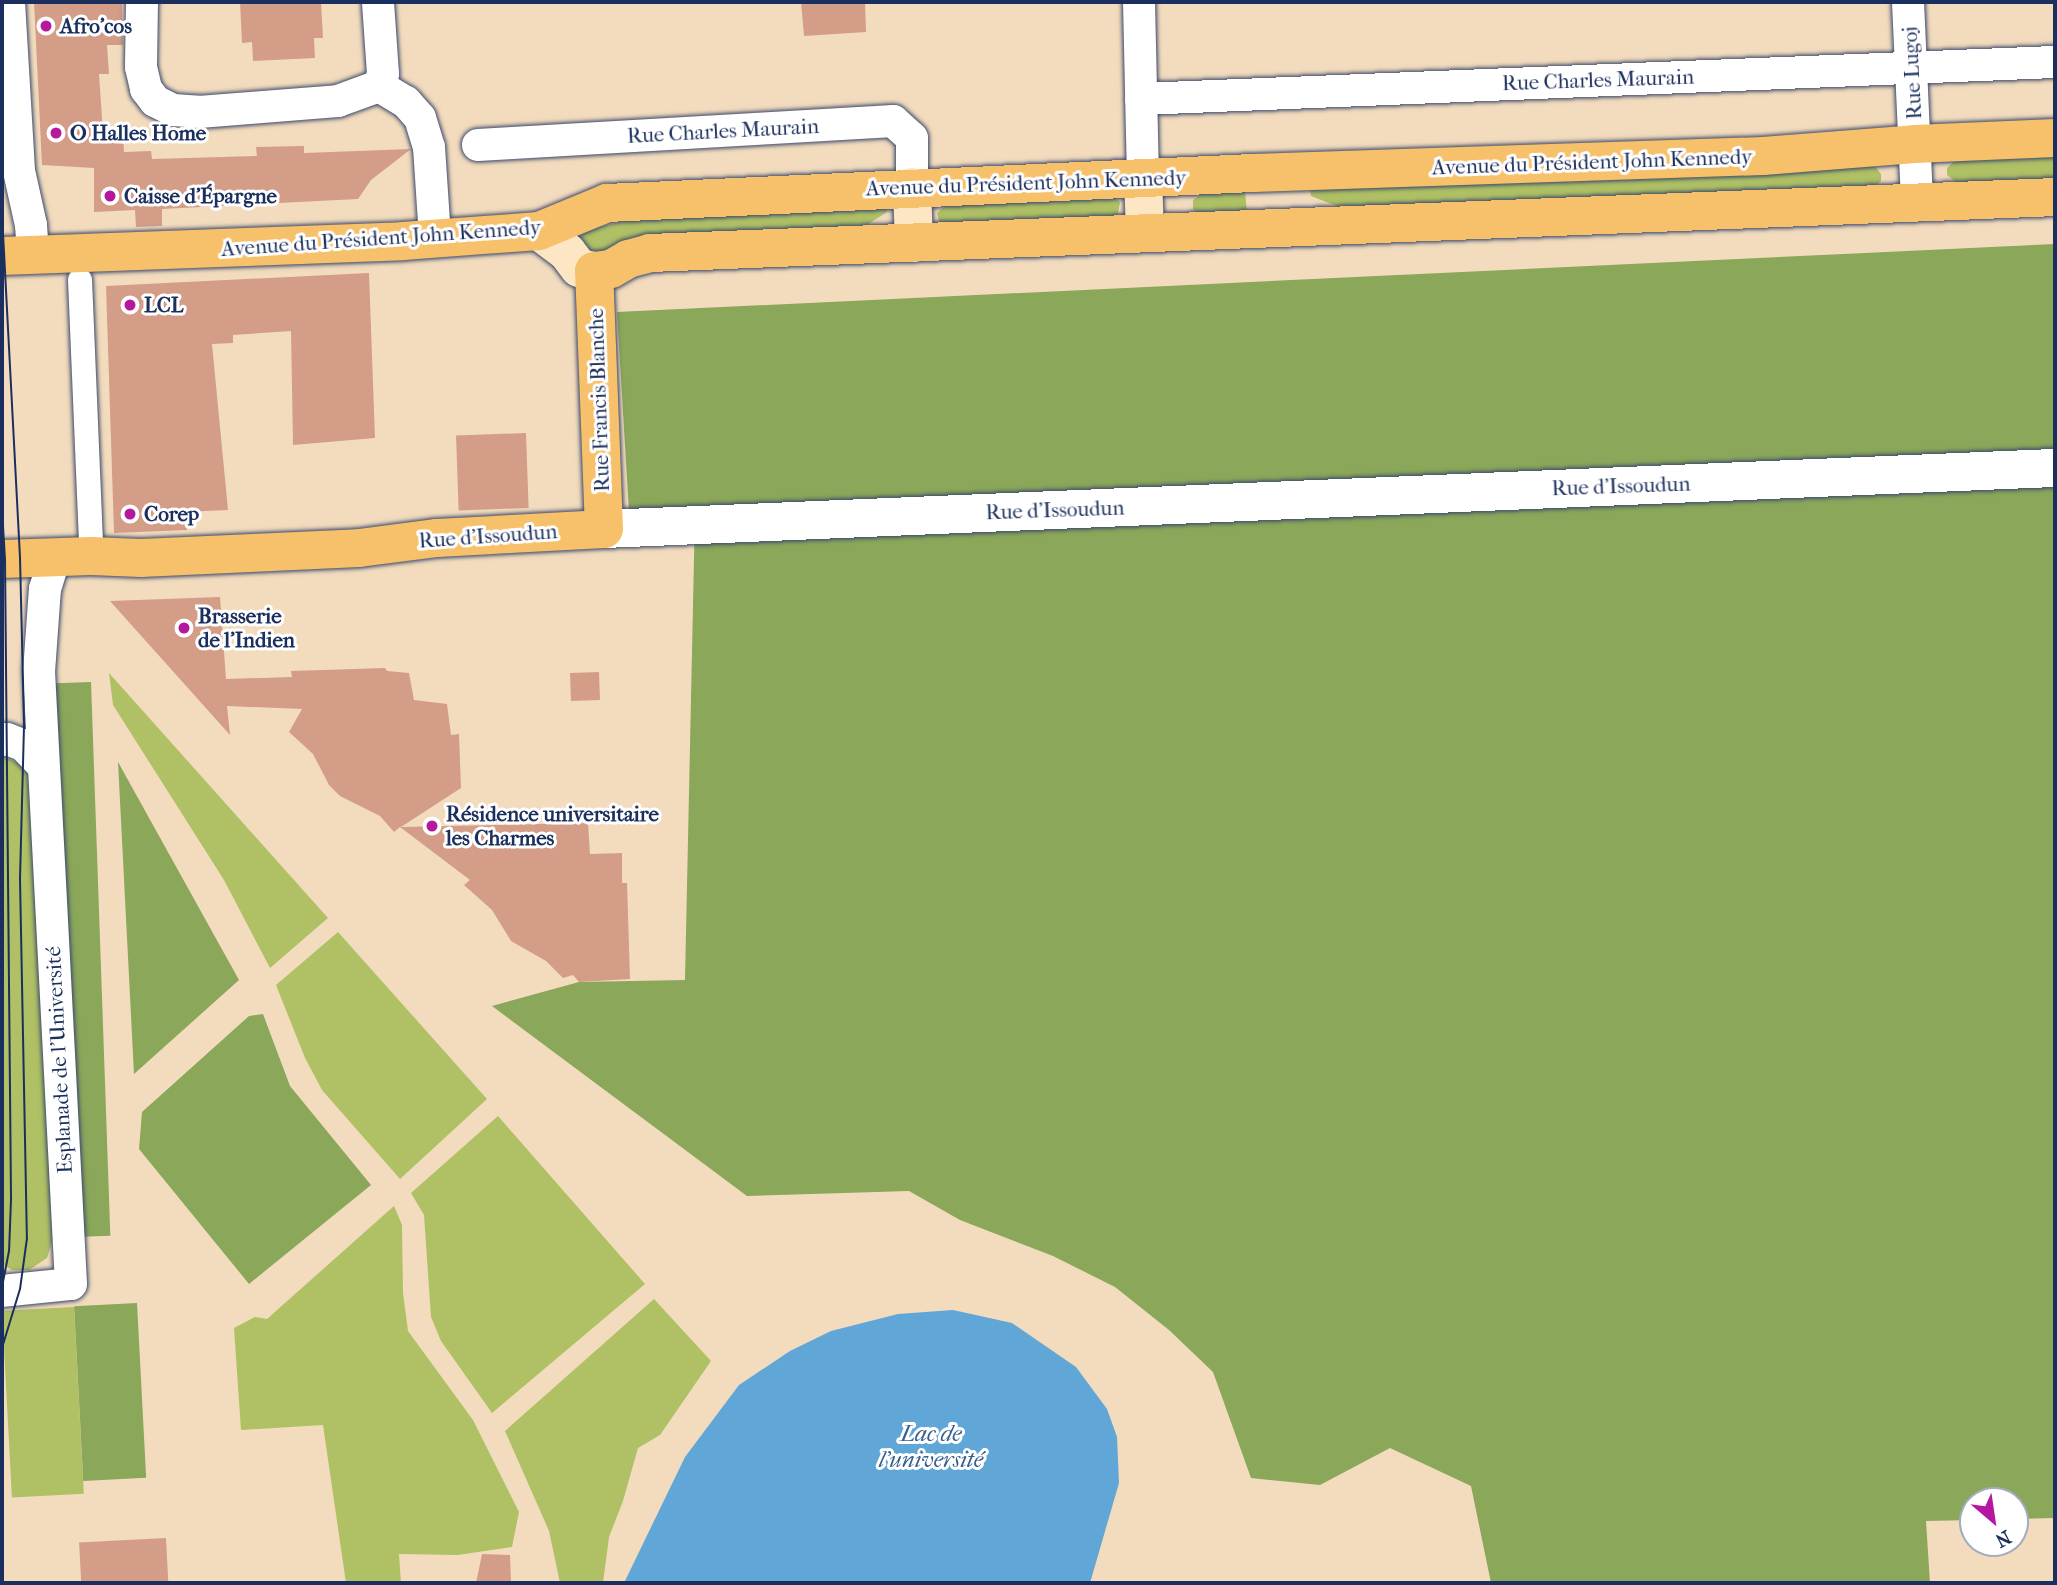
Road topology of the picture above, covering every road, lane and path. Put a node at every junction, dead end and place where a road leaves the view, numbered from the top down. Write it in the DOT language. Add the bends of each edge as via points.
graph roads {
  1 [pos="9,2"];
  2 [pos="142,2"];
  3 [pos="378,2"];
  4 [pos="1139,2"];
  5 [pos="1908,2"];
  6 [pos="2055,62"];
  7 [pos="1912,66"];
  8 [pos="379,86"];
  9 [pos="1141,99"];
  10 [pos="2055,138"];
  11 [pos="1915,144"];
  12 [pos="478,145"];
  13 [pos="1143,178"];
  14 [pos="912,187"];
  15 [pos="2055,197"];
  16 [pos="1917,203"];
  17 [pos="539,232"];
  18 [pos="1144,233"];
  19 [pos="435,238"];
  20 [pos="914,243"];
  21 [pos="18,255"];
  22 [pos="594,271"];
  23 [pos="80,280"];
  24 [pos="2055,468"];
  25 [pos="604,529"];
  26 [pos="91,539"];
  27 [pos="55,556"];
  28 [pos="2,559"];
  29 [pos="2,740"];
  30 [pos="42,765"];
  31 [pos="2,1291"];
  1 -- 21 [label="street" via="19,171 31,225"];
  2 -- 8 [label="street" via="141,67 146,89 155,101 173,110 338,101"];
  3 -- 8 [label="street" via="383,74"];
  4 -- 9 [label="street"];
  5 -- 7 [label="street, Rue Lugoj"];
  6 -- 7 [label="street, Rue Charles Maurain"];
  7 -- 9 [label="street, Rue Charles Maurain"];
  7 -- 11 [label="street, Rue Lugoj"];
  8 -- 19 [label="street" via="406,102 421,118 429,147"];
  9 -- 13 [label="street"];
  10 -- 11 [label="main road, Avenue du Président John Kennedy"];
  11 -- 13 [label="main road, Avenue du Président John Kennedy" via="1763,156"];
  11 -- 16 [label="street, Rue Lugoj"];
  12 -- 14 [label="street, Rue Charles Maurain" via="893,121 912,138"];
  13 -- 14 [label="main road, Avenue du Président John Kennedy"];
  13 -- 18 [label="main road"];
  14 -- 17 [label="main road, Avenue du Président John Kennedy" via="607,203"];
  14 -- 20 [label="main road"];
  15 -- 16 [label="main road"];
  16 -- 18 [label="main road"];
  17 -- 19 [label="main road, Avenue du Président John Kennedy"];
  17 -- 22 [label="main road" via="579,268"];
  18 -- 20 [label="main road"];
  19 -- 21 [label="main road, Avenue du Président John Kennedy"];
  20 -- 22 [label="main road" via="650,253"];
  22 -- 25 [label="main road, Rue Francis Blanche"];
  23 -- 26 [label="street"];
  24 -- 25 [label="street, Rue d'Issoudun"];
  25 -- 27 [label="main road, Rue d'Issoudun" via="438,538 359,548 141,558"];
  27 -- 28 [label="main road, Rue d'Issoudun"];
  27 -- 30 [label="street, Esplanade de l'Université" via="45,589 40,658"];
  29 -- 30 [label="street" via="23,745"];
  30 -- 31 [label="street, Esplanade de l'Université" via="71,1284"];
}
